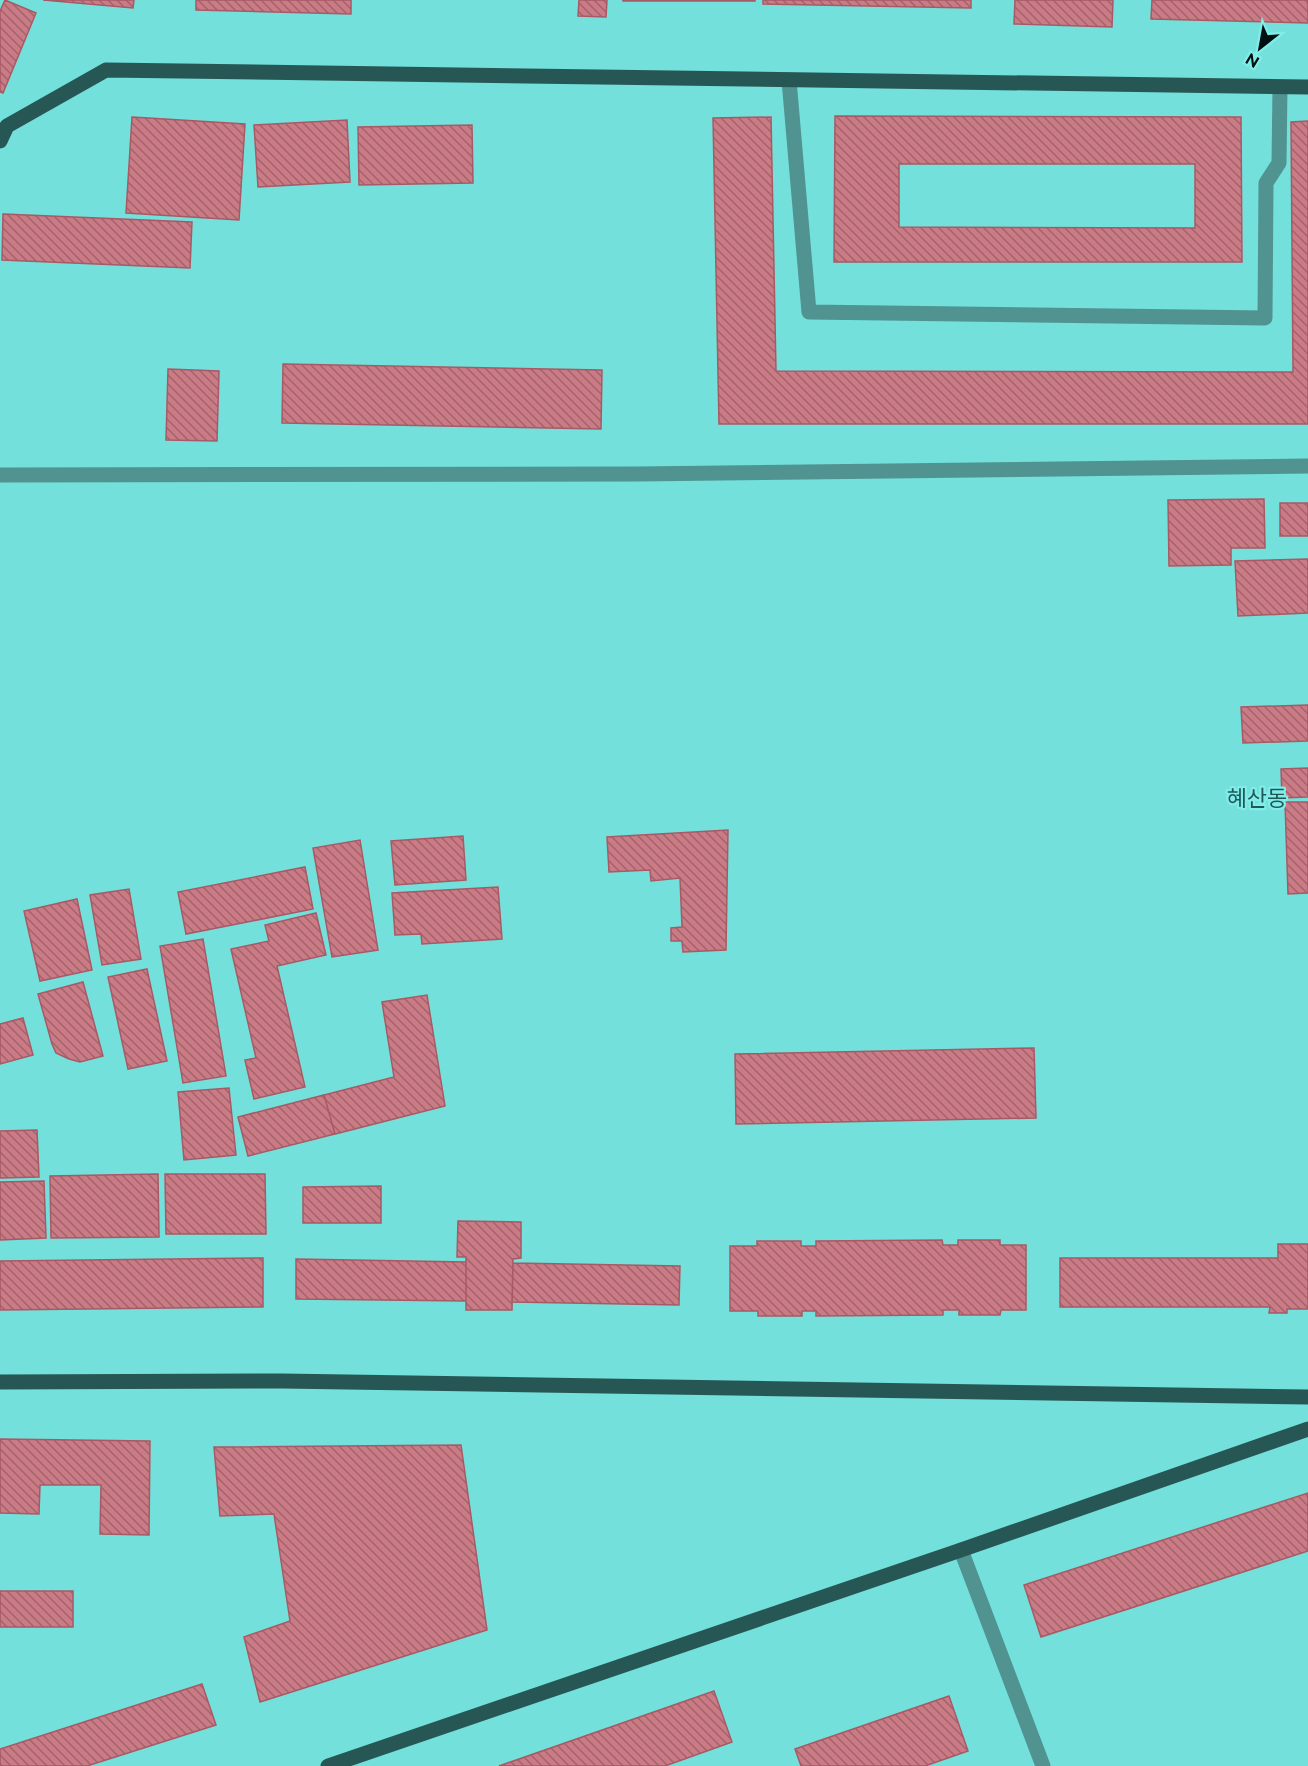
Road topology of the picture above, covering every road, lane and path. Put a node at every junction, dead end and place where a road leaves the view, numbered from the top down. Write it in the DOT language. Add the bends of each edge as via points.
graph roads {
  1 [pos="789,80"];
  2 [pos="1280,87"];
  3 [pos="1308,87"];
  4 [pos="4,125"];
  5 [pos="0,141"];
  6 [pos="1308,466"];
  7 [pos="0,475"];
  8 [pos="0,1382"];
  9 [pos="1308,1397"];
  10 [pos="1308,1429"];
  11 [pos="961,1550"];
  12 [pos="328,1766"];
  13 [pos="1043,1766"];
  1 -- 2 [label="main road"];
  1 -- 2 [label="street" via="809,312 1265,318 1266,183 1278,163"];
  1 -- 4 [label="main road" via="106,70"];
  2 -- 3 [label="main road"];
  4 -- 5 [label="main road"];
  6 -- 7 [label="street" via="638,474"];
  8 -- 9 [label="main road" via="282,1382"];
  10 -- 11 [label="main road"];
  11 -- 12 [label="main road"];
  11 -- 13 [label="street"];
}
